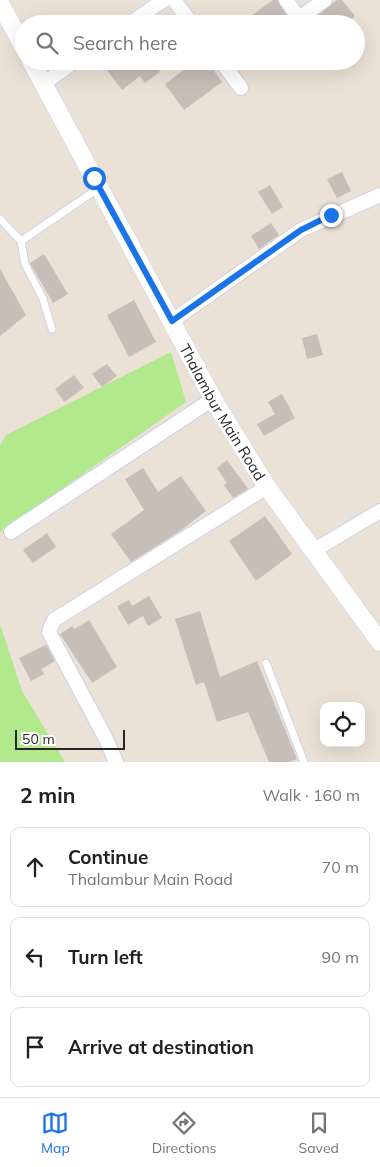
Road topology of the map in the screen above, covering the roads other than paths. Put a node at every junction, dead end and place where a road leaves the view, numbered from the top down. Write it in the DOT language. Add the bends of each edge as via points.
graph roads {
  1 [pos="164,0"];
  2 [pos="174,0"];
  3 [pos="286,0"];
  4 [pos="325,0"];
  5 [pos="0,3"];
  6 [pos="142,15"];
  7 [pos="185,15"];
  8 [pos="297,15"];
  9 [pos="308,15"];
  10 [pos="15,31"];
  11 [pos="36,70"];
  12 [pos="62,70"];
  13 [pos="228,70"];
  14 [pos="43,84"];
  15 [pos="241,88"];
  16 [pos="99,188"];
  17 [pos="380,195"];
  18 [pos="0,219"];
  19 [pos="21,241"];
  20 [pos="172,321"];
  21 [pos="52,329"];
  22 [pos="214,399"];
  23 [pos="268,487"];
  24 [pos="380,511"];
  25 [pos="11,532"];
  26 [pos="313,551"];
  27 [pos="380,642"];
  28 [pos="266,663"];
  29 [pos="116,762"];
  30 [pos="304,762"];
  1 -- 6 [label="street"];
  2 -- 7 [label="street"];
  3 -- 8 [label="street"];
  4 -- 9 [label="street"];
  5 -- 10 [label="street"];
  11 -- 14 [label="street, Thalambur Main Road"];
  12 -- 14 [label="street"];
  13 -- 15 [label="street"];
  14 -- 16 [label="street, Thalambur Main Road"];
  16 -- 19 [label="lane"];
  16 -- 20 [label="street, Thalambur Main Road"];
  17 -- 20 [label="street" via="301,230"];
  18 -- 19 [label="lane"];
  19 -- 21 [label="lane" via="25,264 43,299"];
  20 -- 22 [label="street, Thalambur Main Road"];
  22 -- 23 [label="street, Thalambur Main Road"];
  22 -- 25 [label="street"];
  23 -- 26 [label="street, Thalambur Main Road"];
  23 -- 29 [label="street" via="54,620 50,626 49,632"];
  24 -- 26 [label="street"];
  26 -- 27 [label="street, Thalambur Main Road"];
  28 -- 30 [label="lane"];
}
